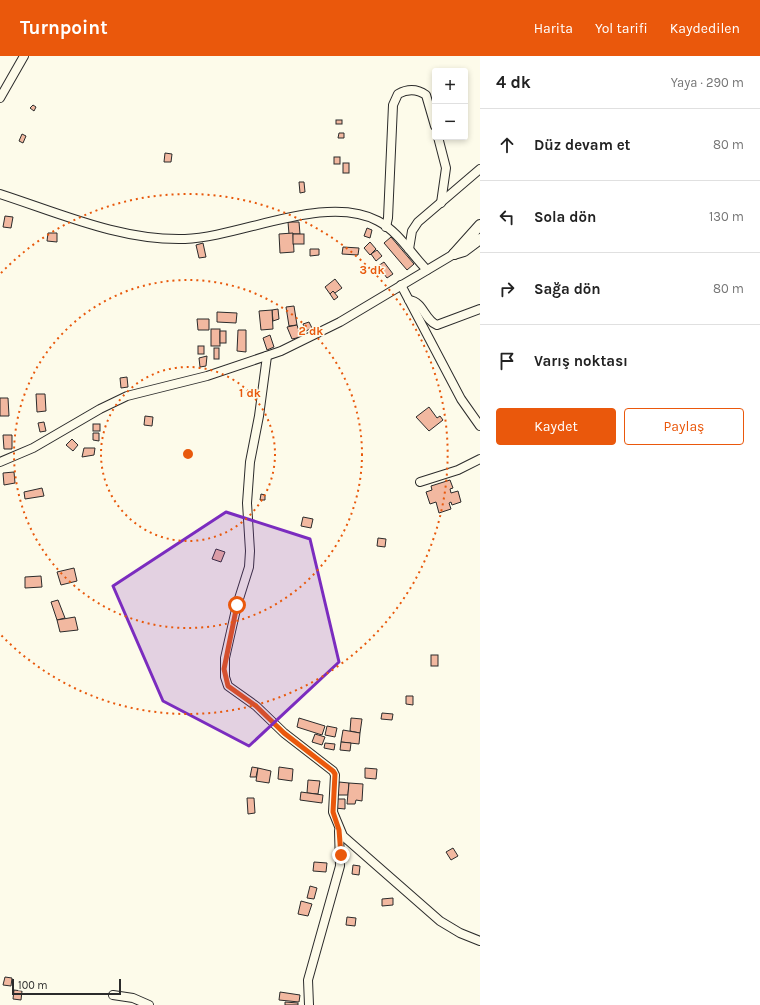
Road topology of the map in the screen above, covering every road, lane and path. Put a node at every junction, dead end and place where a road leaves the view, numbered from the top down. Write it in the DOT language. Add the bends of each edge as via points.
graph roads {
  1 [pos="24,56"];
  2 [pos="0,98"];
  3 [pos="432,116"];
  4 [pos="439,140"];
  5 [pos="480,169"];
  6 [pos="0,194"];
  7 [pos="441,203"];
  8 [pos="480,225"];
  9 [pos="386,227"];
  10 [pos="480,239"];
  11 [pos="409,249"];
  12 [pos="454,254"];
  13 [pos="427,270"];
  14 [pos="402,286"];
  15 [pos="409,300"];
  16 [pos="480,309"];
  17 [pos="267,356"];
  18 [pos="480,426"];
  19 [pos="480,459"];
  20 [pos="0,462"];
  21 [pos="420,482"];
  22 [pos="339,830"];
  23 [pos="480,941"];
  24 [pos="113,995"];
  25 [pos="149,1005"];
  26 [pos="308,1005"];
  1 -- 2 [label="street"];
  3 -- 9 [label="street" via="426,95 417,90 407,90 398,94 393,105"];
  4 -- 7 [label="street" via="446,168"];
  5 -- 7 [label="street"];
  6 -- 9 [label="street" via="103,227 168,239 202,237 323,212 368,217"];
  7 -- 11 [label="street" via="415,226"];
  8 -- 12 [label="main road"];
  9 -- 11 [label="street"];
  10 -- 12 [label="main road" via="464,251"];
  11 -- 13 [label="street"];
  12 -- 13 [label="street"];
  13 -- 14 [label="street"];
  14 -- 15 [label="street"];
  14 -- 17 [label="street" via="340,322"];
  15 -- 16 [label="street" via="418,303 432,323 437,325"];
  15 -- 18 [label="street" via="461,399"];
  17 -- 20 [label="street" via="207,376 128,396 100,409 33,448"];
  17 -- 22 [label="street" via="250,462 247,503 249,567 225,658 225,677 228,686 256,706 281,730 333,771 333,812"];
  19 -- 21 [label="street" via="458,470"];
  22 -- 23 [label="street" via="428,912 460,933"];
  22 -- 26 [label="street" via="340,866 308,980"];
  24 -- 25 [label="street" via="133,998"];
}
